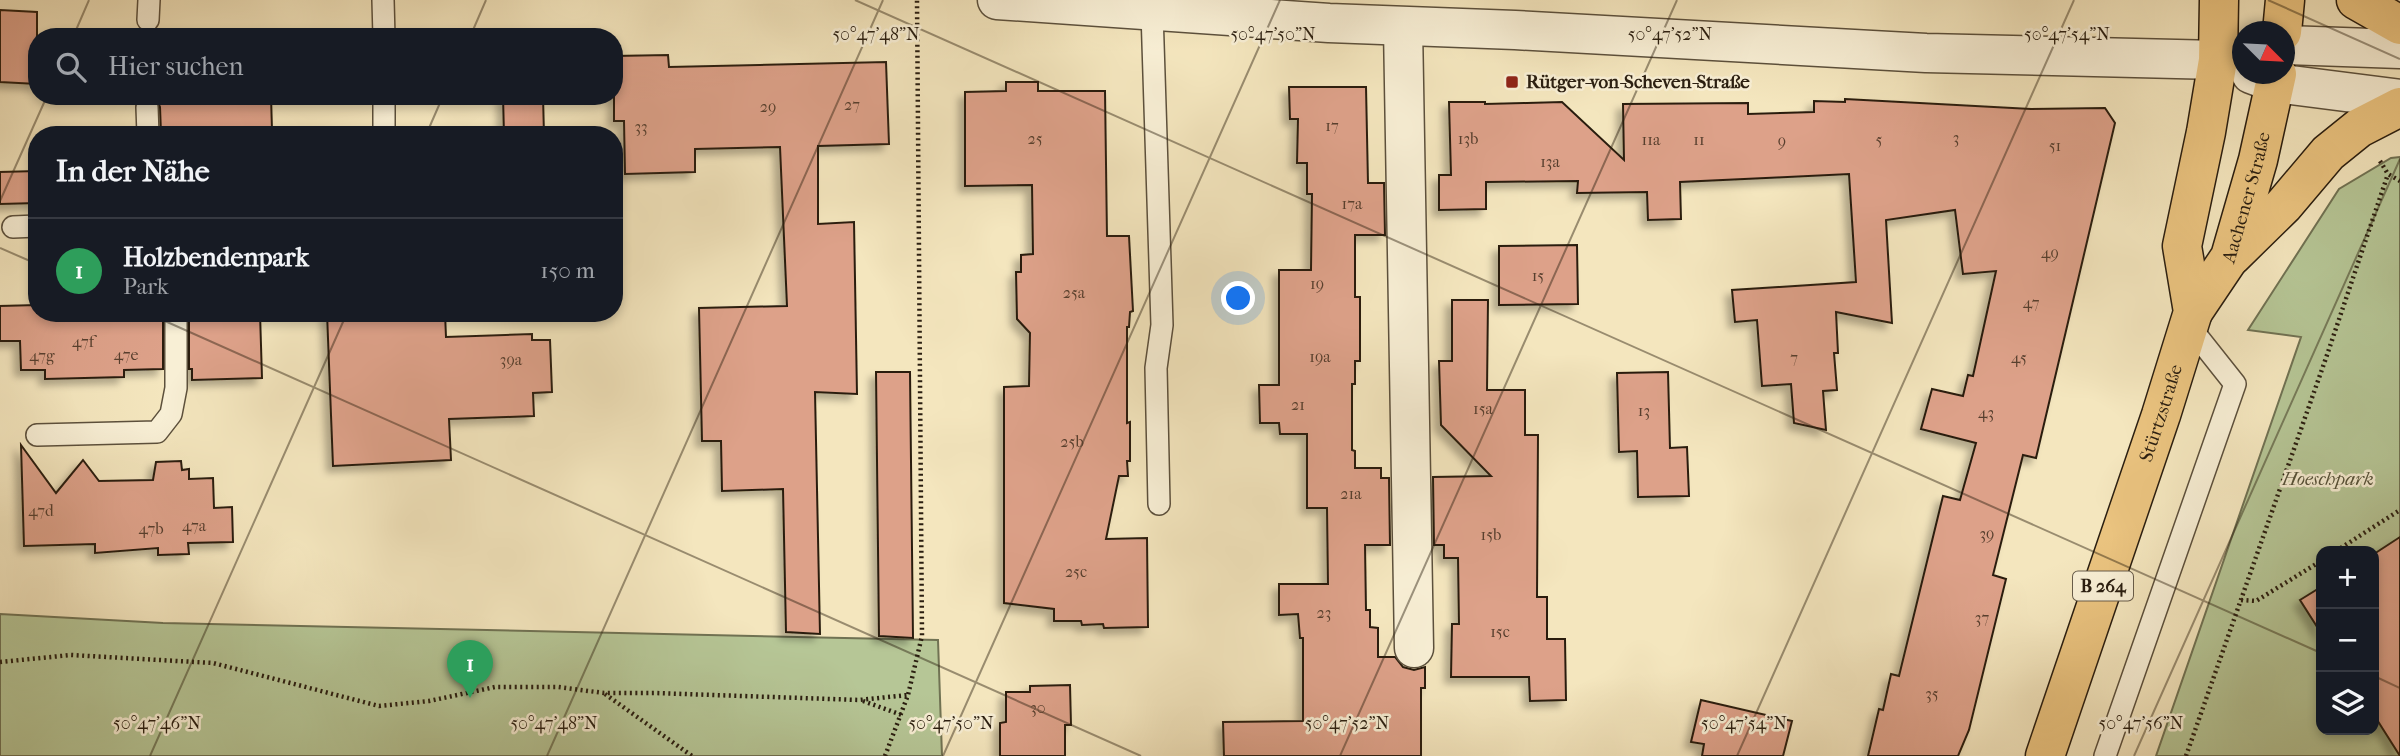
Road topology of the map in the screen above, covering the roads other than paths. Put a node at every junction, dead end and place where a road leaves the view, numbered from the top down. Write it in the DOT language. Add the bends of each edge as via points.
graph roads {
  1 [pos="383,0"];
  2 [pos="997,0"];
  3 [pos="2219,0"];
  4 [pos="2285,0"];
  5 [pos="2356,0"];
  6 [pos="1152,12"];
  7 [pos="2283,21"];
  8 [pos="2400,25"];
  9 [pos="1403,27"];
  10 [pos="384,28"];
  11 [pos="2232,28"];
  12 [pos="2295,45"];
  13 [pos="2400,49"];
  14 [pos="2232,68"];
  15 [pos="2295,78"];
  16 [pos="2240,84"];
  17 [pos="2252,84"];
  18 [pos="2400,99"];
  19 [pos="384,105"];
  20 [pos="147,107"];
  21 [pos="2400,107"];
  22 [pos="148,126"];
  23 [pos="384,126"];
  24 [pos="28,226"];
  25 [pos="13,227"];
  26 [pos="2230,257"];
  27 [pos="2191,319"];
  28 [pos="176,322"];
  29 [pos="37,435"];
  30 [pos="1158,504"];
  31 [pos="1414,648"];
  32 [pos="2046,756"];
  33 [pos="2105,756"];
  1 -- 10 [label="lane"];
  2 -- 6 [label="street"];
  3 -- 11 [label="main road, Aachener Straße / B 264"];
  4 -- 7 [label="main road"];
  5 -- 8 [label="main road"];
  6 -- 9 [label="street"];
  6 -- 30 [label="lane" via="1162,325 1156,369"];
  9 -- 14 [label="street"];
  9 -- 31 [label="street"];
  12 -- 13 [label="street"];
  15 -- 18 [label="street"];
  16 -- 27 [label="main road, Stürtzstraße / B 264" via="2206,132 2182,246"];
  17 -- 26 [label="main road, Aachener Straße / B 264" via="2258,160"];
  19 -- 23 [label="lane"];
  20 -- 22 [label="lane"];
  21 -- 26 [label="main road" via="2359,128 2328,153 2284,205"];
  24 -- 25 [label="lane"];
  26 -- 27 [label="main road, Aachener Straße / B 264"];
  27 -- 32 [label="main road, Stürtzstraße / B 264"];
  27 -- 33 [label="lane" via="2235,384"];
  28 -- 29 [label="lane" via="176,388 171,414 157,432"];
}
